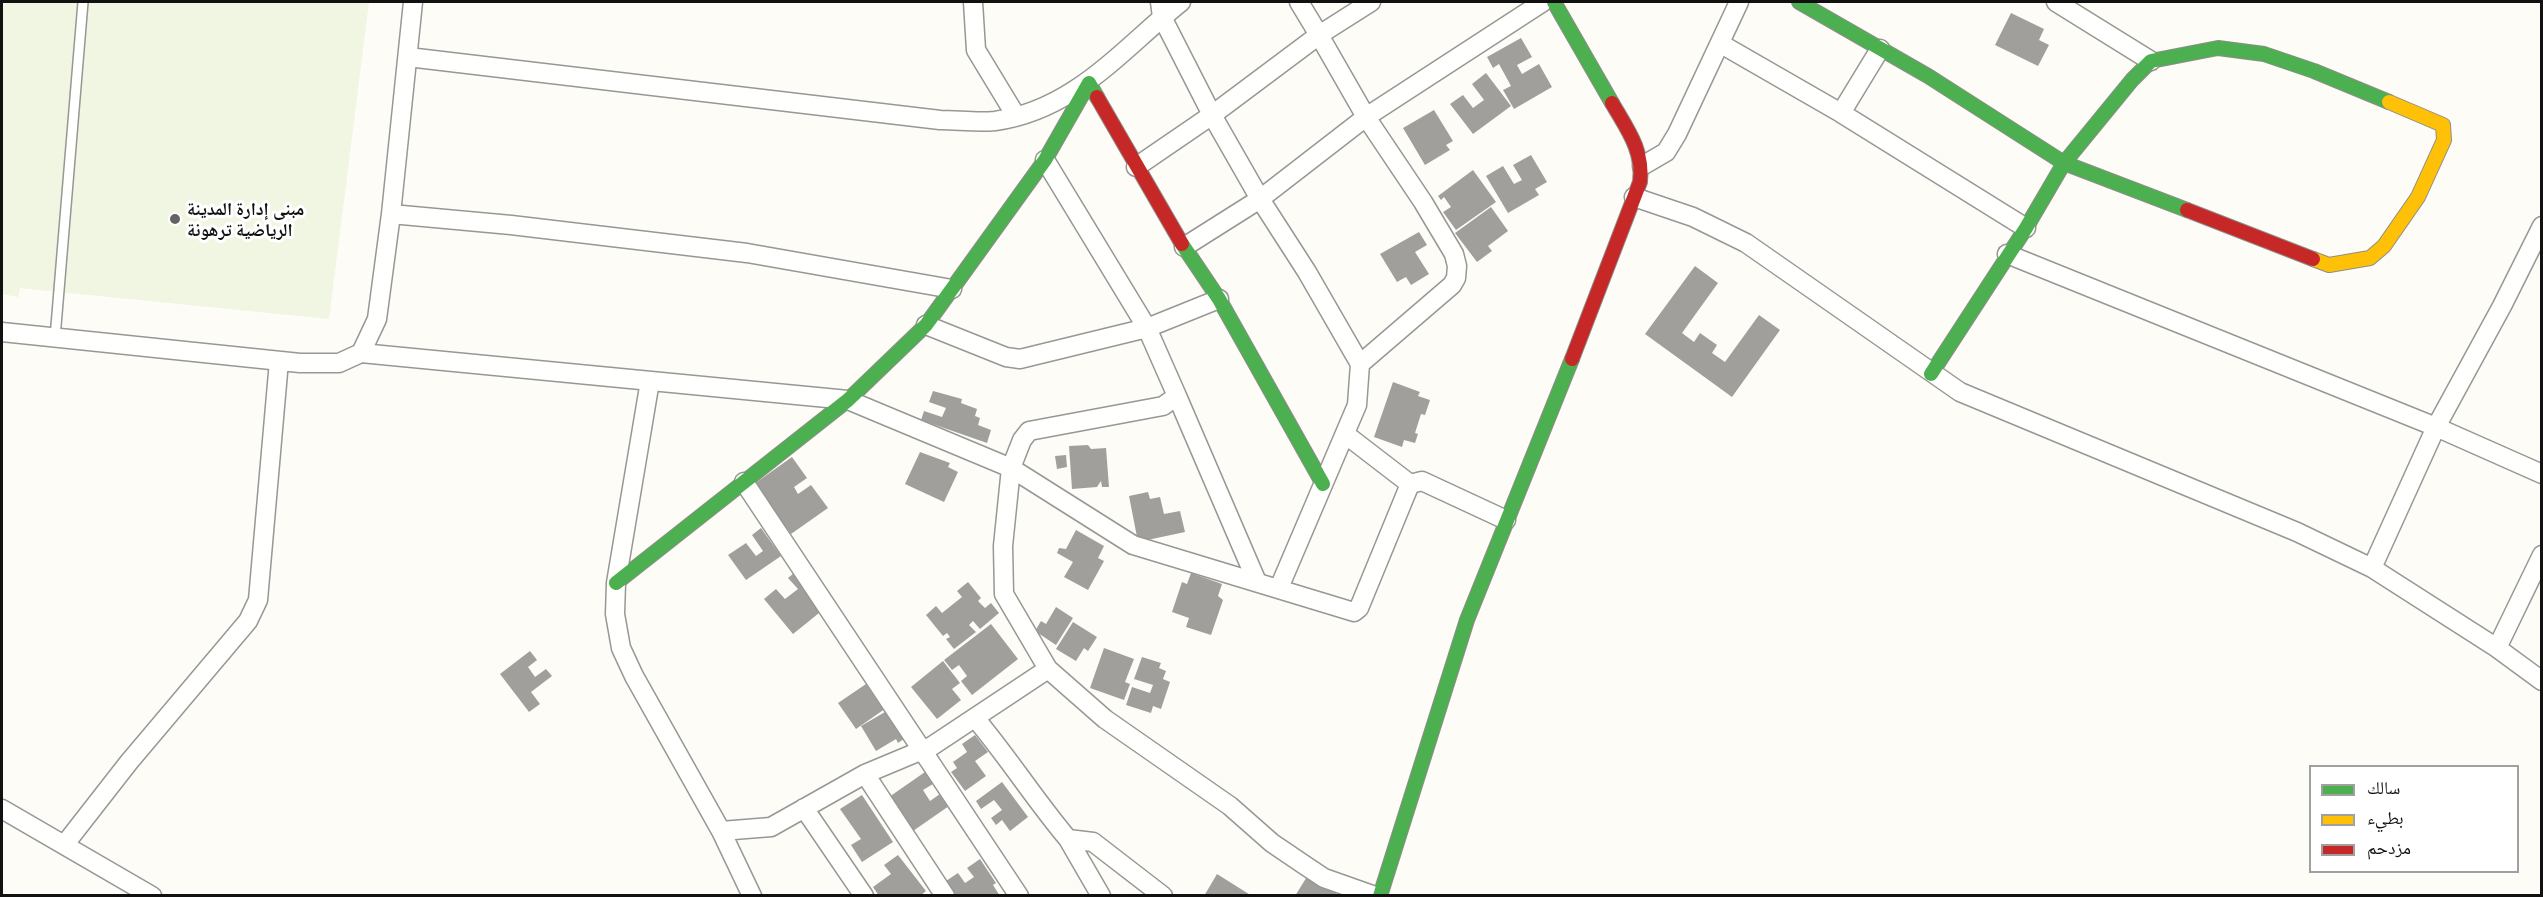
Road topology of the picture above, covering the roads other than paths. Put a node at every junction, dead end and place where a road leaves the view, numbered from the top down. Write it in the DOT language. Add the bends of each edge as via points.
graph roads {
  1 [pos="83,2"];
  2 [pos="413,2"];
  3 [pos="973,2"];
  4 [pos="1181,2"];
  5 [pos="1299,2"];
  6 [pos="1371,2"];
  7 [pos="1543,2"];
  8 [pos="1554,2"];
  9 [pos="1739,2"];
  10 [pos="1799,2"];
  11 [pos="2056,2"];
  12 [pos="1161,9"];
  13 [pos="1320,35"];
  14 [pos="1721,44"];
  15 [pos="1880,49"];
  16 [pos="408,57"];
  17 [pos="2151,61"];
  18 [pos="1089,83"];
  19 [pos="1841,113"];
  20 [pos="1212,115"];
  21 [pos="1016,116"];
  22 [pos="1366,117"];
  23 [pos="1045,160"];
  24 [pos="2064,163"];
  25 [pos="1642,166"];
  26 [pos="1136,167"];
  27 [pos="1634,197"];
  28 [pos="1260,199"];
  29 [pos="391,214"];
  30 [pos="2541,225"];
  31 [pos="2026,228"];
  32 [pos="1184,247"];
  33 [pos="2007,254"];
  34 [pos="952,289"];
  35 [pos="1219,300"];
  36 [pos="926,325"];
  37 [pos="1147,328"];
  38 [pos="2,332"];
  39 [pos="56,338"];
  40 [pos="361,353"];
  41 [pos="279,361"];
  42 [pos="1360,364"];
  43 [pos="1931,374"];
  44 [pos="650,381"];
  45 [pos="1177,396"];
  46 [pos="848,400"];
  47 [pos="2436,427"];
  48 [pos="1345,434"];
  49 [pos="1011,468"];
  50 [pos="2541,474"];
  51 [pos="744,482"];
  52 [pos="1323,484"];
  53 [pos="1410,484"];
  54 [pos="1506,520"];
  55 [pos="2541,555"];
  56 [pos="2372,568"];
  57 [pos="1257,582"];
  58 [pos="616,583"];
  59 [pos="1279,588"];
  60 [pos="2498,648"];
  61 [pos="1048,669"];
  62 [pos="2541,681"];
  63 [pos="975,718"];
  64 [pos="922,750"];
  65 [pos="865,774"];
  66 [pos="2,808"];
  67 [pos="804,808"];
  68 [pos="721,831"];
  69 [pos="1068,839"];
  70 [pos="65,844"];
  71 [pos="152,896"];
  72 [pos="752,896"];
  73 [pos="864,896"];
  74 [pos="945,896"];
  75 [pos="1019,896"];
  76 [pos="1101,896"];
  77 [pos="1163,896"];
  78 [pos="1378,896"];
  1 -- 39 [label="lane"];
  2 -- 16 [label="street"];
  3 -- 21 [label="street" via="976,50"];
  4 -- 12 [label="street"];
  5 -- 13 [label="street"];
  6 -- 13 [label="street"];
  7 -- 22 [label="street"];
  8 -- 25 [label="street" via="1629,130"];
  9 -- 14 [label="street"];
  10 -- 15 [label="street"];
  11 -- 17 [label="street"];
  12 -- 18 [label="street"];
  12 -- 20 [label="street"];
  13 -- 20 [label="street"];
  13 -- 22 [label="street"];
  14 -- 19 [label="street"];
  14 -- 25 [label="street" via="1666,152"];
  15 -- 19 [label="street"];
  15 -- 24 [label="street"];
  16 -- 21 [label="street" via="940,120 994,121"];
  16 -- 29 [label="street"];
  17 -- 24 [label="street"];
  17 -- 24 [label="street" via="2218,48 2264,54 2436,120 2443,125 2444,140 2418,197 2384,246 2370,258 2329,265"];
  18 -- 21 [label="street" via="1038,110"];
  18 -- 23 [label="street"];
  18 -- 26 [label="street"];
  19 -- 31 [label="street"];
  20 -- 26 [label="street"];
  20 -- 28 [label="street"];
  22 -- 28 [label="street"];
  22 -- 42 [label="street" via="1423,202 1457,266 1452,285"];
  23 -- 34 [label="street"];
  23 -- 37 [label="street"];
  24 -- 31 [label="street"];
  25 -- 27 [label="street"];
  26 -- 32 [label="street"];
  27 -- 43 [label="street" via="1694,217 1746,243"];
  27 -- 54 [label="street"];
  28 -- 32 [label="street"];
  28 -- 42 [label="street"];
  29 -- 34 [label="street" via="747,253"];
  29 -- 40 [label="street" via="377,319"];
  30 -- 47 [label="street"];
  31 -- 33 [label="street"];
  32 -- 35 [label="street"];
  33 -- 43 [label="street"];
  33 -- 47 [label="street"];
  34 -- 36 [label="street"];
  35 -- 37 [label="street"];
  35 -- 52 [label="street"];
  36 -- 37 [label="street" via="1020,359"];
  36 -- 46 [label="street"];
  37 -- 45 [label="street"];
  38 -- 39 [label="street"];
  39 -- 41 [label="street"];
  40 -- 41 [label="street" via="339,363"];
  40 -- 44 [label="street"];
  41 -- 70 [label="street" via="258,600 248,621"];
  42 -- 48 [label="street" via="1357,405"];
  43 -- 56 [label="street" via="1990,406 2297,532"];
  44 -- 46 [label="street"];
  44 -- 58 [label="street"];
  45 -- 49 [label="street" via="1163,406 1029,431"];
  45 -- 57 [label="street"];
  46 -- 49 [label="street"];
  46 -- 51 [label="street"];
  47 -- 50 [label="street"];
  47 -- 56 [label="street"];
  48 -- 52 [label="street"];
  48 -- 53 [label="street"];
  49 -- 57 [label="street" via="1133,544"];
  49 -- 61 [label="street" via="1003,546 1004,594"];
  51 -- 58 [label="street"];
  51 -- 64 [label="street"];
  52 -- 59 [label="street"];
  53 -- 54 [label="street" via="1422,482"];
  53 -- 59 [label="street" via="1358,611"];
  54 -- 78 [label="street" via="1467,620"];
  55 -- 60 [label="street"];
  56 -- 60 [label="street"];
  57 -- 59 [label="street"];
  58 -- 68 [label="street" via="615,614 621,648"];
  60 -- 62 [label="street"];
  61 -- 63 [label="street"];
  61 -- 78 [label="street" via="1105,719 1230,806 1295,859 1324,878"];
  63 -- 64 [label="street"];
  63 -- 69 [label="street"];
  64 -- 65 [label="street"];
  64 -- 75 [label="street"];
  65 -- 67 [label="street"];
  65 -- 74 [label="street"];
  66 -- 70 [label="street"];
  67 -- 68 [label="street" via="771,827"];
  67 -- 73 [label="street"];
  68 -- 72 [label="street"];
  69 -- 76 [label="street"];
  69 -- 77 [label="street" via="1093,842"];
  70 -- 71 [label="street"];
}
